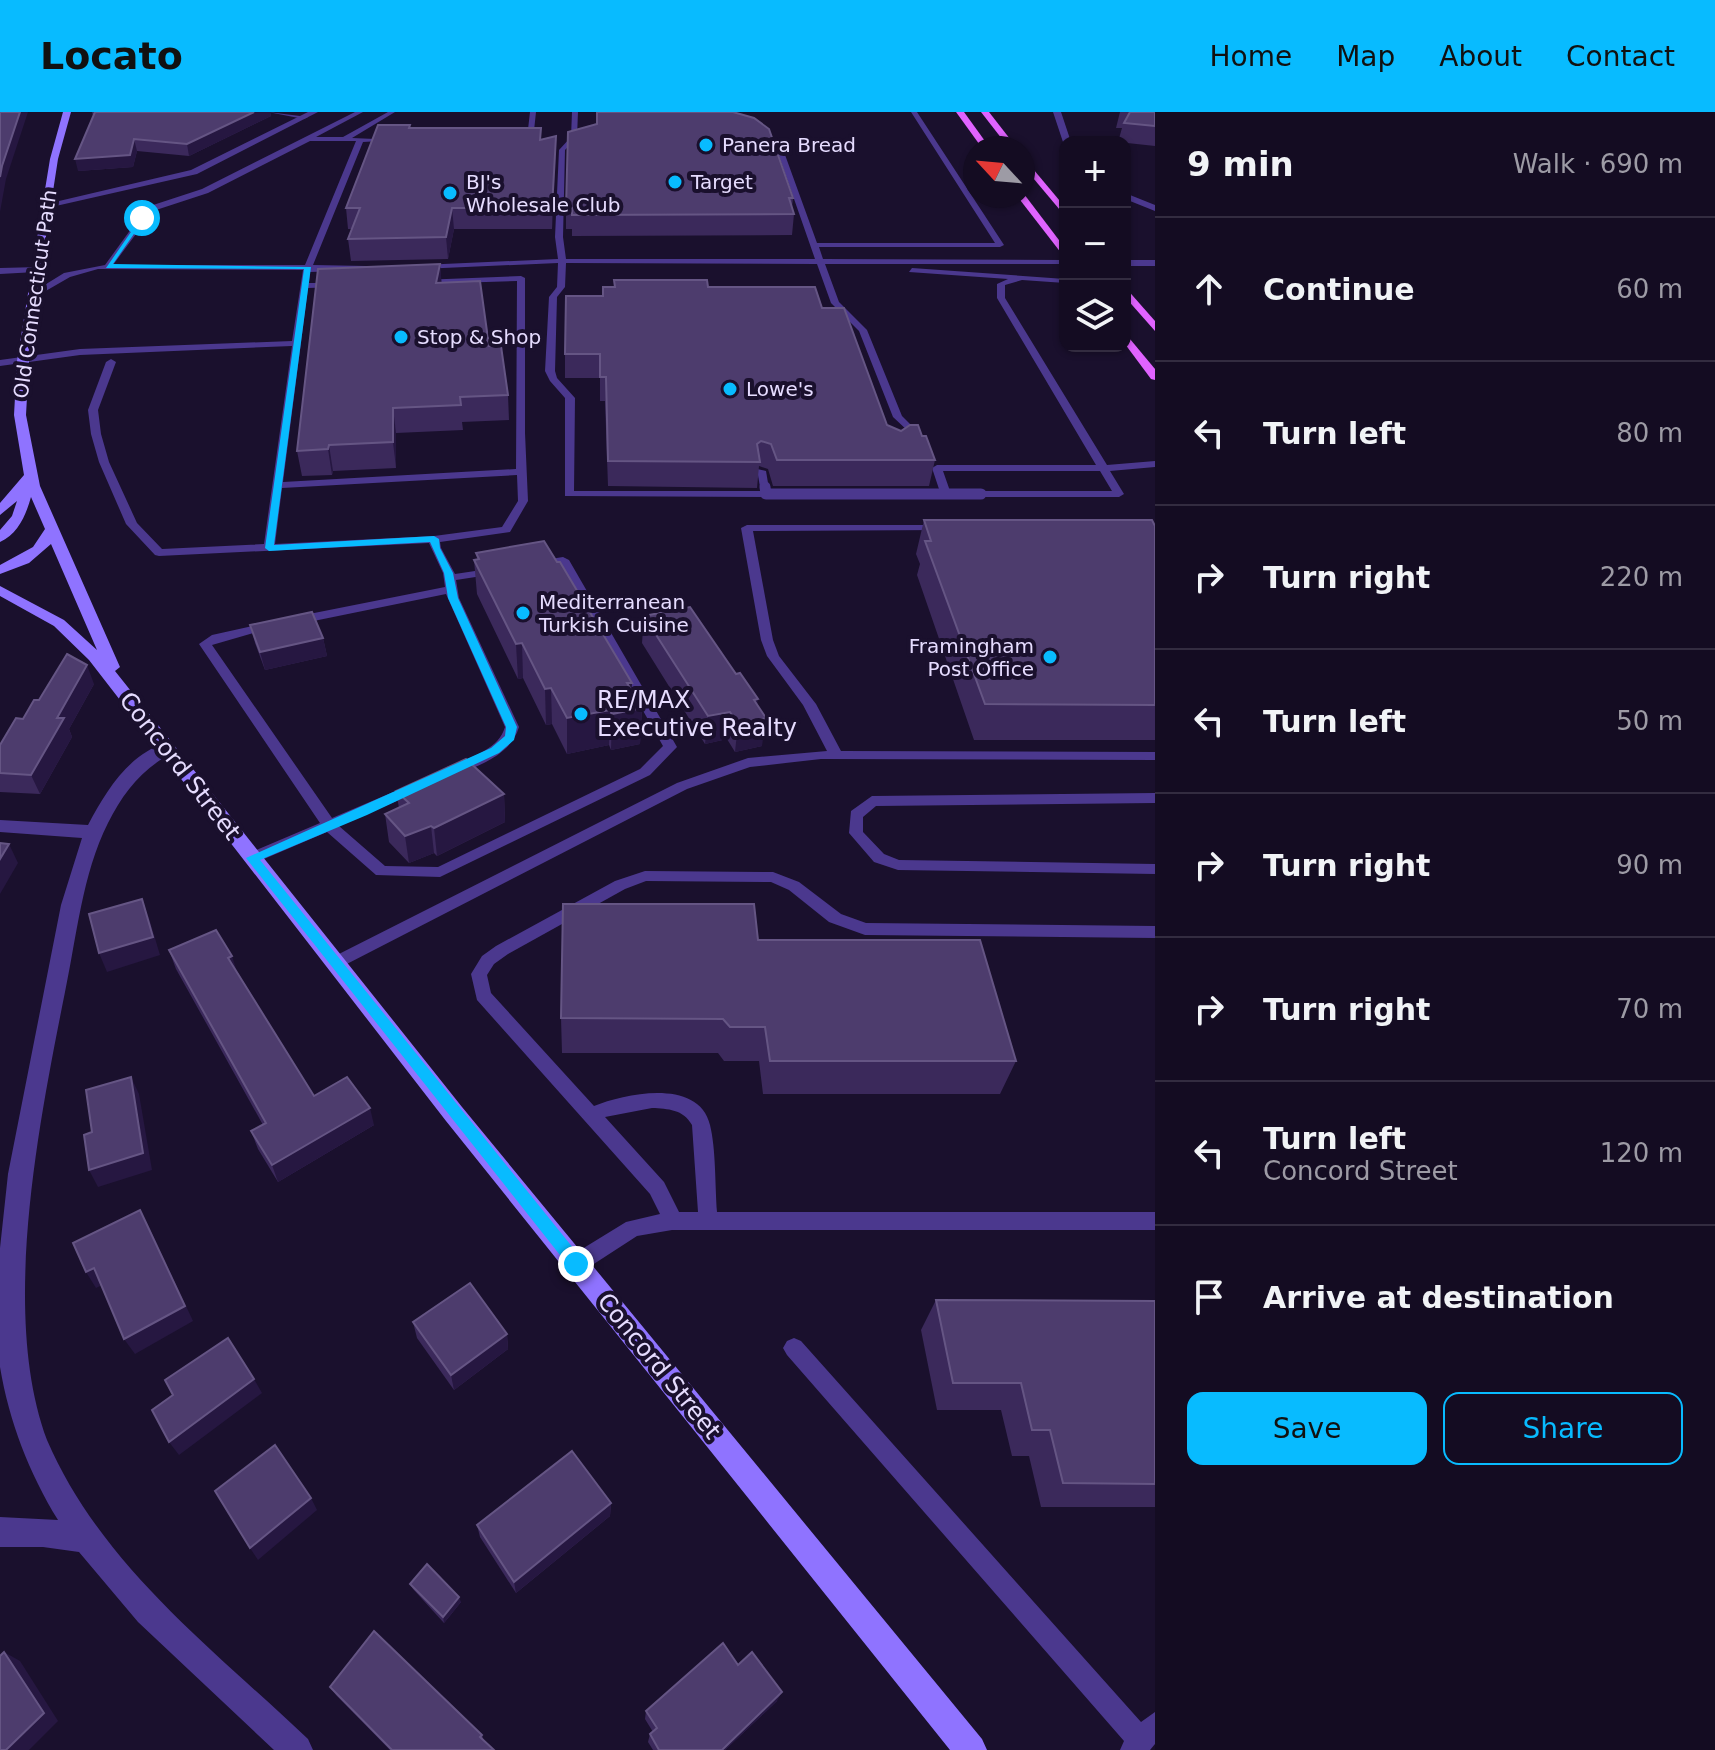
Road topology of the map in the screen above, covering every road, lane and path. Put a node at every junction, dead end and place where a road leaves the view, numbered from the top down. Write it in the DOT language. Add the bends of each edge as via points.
graph roads {
  1 [pos="67,112"];
  2 [pos="272,112"];
  3 [pos="314,112"];
  4 [pos="360,112"];
  5 [pos="392,112"];
  6 [pos="533,112"];
  7 [pos="575,112"];
  8 [pos="730,112"];
  9 [pos="914,112"];
  10 [pos="960,112"];
  11 [pos="985,112"];
  12 [pos="993,112"];
  13 [pos="1059,113"];
  14 [pos="304,117"];
  15 [pos="1003,135"];
  16 [pos="977,136"];
  17 [pos="1065,136"];
  18 [pos="308,139"];
  19 [pos="343,140"];
  20 [pos="360,140"];
  21 [pos="405,140"];
  22 [pos="518,140"];
  23 [pos="1035,175"];
  24 [pos="1131,198"];
  25 [pos="47,205"];
  26 [pos="1030,208"];
  27 [pos="1061,208"];
  28 [pos="1155,208"];
  29 [pos="814,245"];
  30 [pos="1059,247"];
  31 [pos="562,261"];
  32 [pos="1059,262"];
  33 [pos="821,263"];
  34 [pos="1131,263"];
  35 [pos="1155,263"];
  36 [pos="108,266"];
  37 [pos="308,267"];
  38 [pos="410,267"];
  39 [pos="379,268"];
  40 [pos="36,269"];
  41 [pos="902,269"];
  42 [pos="1059,270"];
  43 [pos="0,271"];
  44 [pos="1131,273"];
  45 [pos="1155,273"];
  46 [pos="1024,277"];
  47 [pos="1059,280"];
  48 [pos="413,282"];
  49 [pos="351,284"];
  50 [pos="304,286"];
  51 [pos="34,294"];
  52 [pos="1131,298"];
  53 [pos="1155,328"];
  54 [pos="297,343"];
  55 [pos="1131,344"];
  56 [pos="295,354"];
  57 [pos="23,361"];
  58 [pos="111,362"];
  59 [pos="0,363"];
  60 [pos="1155,377"];
  61 [pos="921,440"];
  62 [pos="906,442"];
  63 [pos="936,464"];
  64 [pos="1155,464"];
  65 [pos="1104,468"];
  66 [pos="761,471"];
  67 [pos="522,472"];
  68 [pos="926,476"];
  69 [pos="30,477"];
  70 [pos="278,485"];
  71 [pos="0,511"];
  72 [pos="52,528"];
  73 [pos="951,528"];
  74 [pos="0,538"];
  75 [pos="434,539"];
  76 [pos="269,548"];
  77 [pos="0,570"];
  78 [pos="450,584"];
  79 [pos="0,590"];
  80 [pos="123,692"];
  81 [pos="166,749"];
  82 [pos="836,755"];
  83 [pos="1155,756"];
  84 [pos="1155,798"];
  85 [pos="0,826"];
  86 [pos="330,826"];
  87 [pos="95,832"];
  88 [pos="252,858"];
  89 [pos="1155,869"];
  90 [pos="1155,932"];
  91 [pos="335,963"];
  92 [pos="592,1115"];
  93 [pos="672,1221"];
  94 [pos="708,1221"];
  95 [pos="1155,1221"];
  96 [pos="576,1264"];
  97 [pos="794,1348"];
  98 [pos="13,1365"];
  99 [pos="0,1389"];
  100 [pos="0,1532"];
  101 [pos="84,1538"];
  102 [pos="1143,1739"];
  103 [pos="297,1750"];
  104 [pos="971,1750"];
  1 -- 25 [label="main road, Old Connecticut Path"];
  2 -- 14 [label="street"];
  3 -- 14 [label="street"];
  4 -- 18 [label="lane"];
  5 -- 19 [label="lane"];
  6 -- 22 [label="lane" via="530,140"];
  7 -- 31 [label="lane" via="574,137 562,150"];
  8 -- 29 [label="lane" via="781,152"];
  9 -- 29 [label="lane" via="1000,245"];
  10 -- 16 [label="main road"];
  11 -- 15 [label="main road"];
  12 -- 15 [label="main road"];
  13 -- 17 [label="street"];
  14 -- 25 [label="street" via="194,172"];
  18 -- 19 [label="lane"];
  18 -- 36 [label="lane" via="205,191 150,209"];
  19 -- 20 [label="lane"];
  20 -- 21 [label="lane"];
  20 -- 37 [label="lane"];
  23 -- 27 [label="main road"];
  24 -- 28 [label="street"];
  25 -- 40 [label="main road, Old Connecticut Path"];
  26 -- 30 [label="main road"];
  29 -- 33 [label="lane"];
  31 -- 33 [label="lane"];
  31 -- 38 [label="lane"];
  31 -- 63 [label="lane" via="561,287 553,297 550,374 570,398 569,494 938,494 945,491"];
  32 -- 33 [label="lane"];
  33 -- 41 [label="lane"];
  33 -- 61 [label="lane" via="835,303 865,333 898,417"];
  34 -- 35 [label="street"];
  36 -- 37 [label="lane"];
  36 -- 51 [label="lane" via="76,271"];
  37 -- 39 [label="lane"];
  37 -- 50 [label="lane"];
  40 -- 43 [label="street"];
  40 -- 51 [label="main road, Old Connecticut Path"];
  41 -- 42 [label="lane"];
  41 -- 46 [label="lane"];
  44 -- 45 [label="street"];
  46 -- 47 [label="lane"];
  46 -- 65 [label="lane" via="1001,284 1001,298"];
  48 -- 67 [label="lane" via="521,278"];
  49 -- 50 [label="lane"];
  50 -- 54 [label="lane"];
  51 -- 57 [label="main road, Old Connecticut Path"];
  52 -- 53 [label="main road"];
  54 -- 56 [label="lane"];
  54 -- 57 [label="lane" via="94,351"];
  55 -- 60 [label="main road"];
  56 -- 58 [label="lane"];
  56 -- 70 [label="lane"];
  57 -- 58 [label="lane"];
  57 -- 59 [label="lane"];
  57 -- 69 [label="main road, Old Connecticut Path" via="20,415"];
  58 -- 76 [label="lane" via="93,410 96,434 132,524 159,553"];
  61 -- 62 [label="lane"];
  61 -- 63 [label="lane"];
  63 -- 65 [label="lane"];
  63 -- 68 [label="lane"];
  64 -- 65 [label="lane"];
  65 -- 66 [label="lane, bridge" via="1119,494 766,494"];
  67 -- 70 [label="lane"];
  67 -- 75 [label="lane" via="523,501 506,530"];
  69 -- 71 [label="main road"];
  69 -- 72 [label="main road, Old Connecticut Path"];
  69 -- 74 [label="main road, Old Connecticut Path" via="19,517"];
  70 -- 76 [label="lane"];
  72 -- 77 [label="main road" via="36,552"];
  72 -- 80 [label="main road, Old Connecticut Path"];
  73 -- 82 [label="lane" via="747,528 773,656 809,704"];
  75 -- 76 [label="lane"];
  75 -- 78 [label="lane"];
  78 -- 86 [label="lane" via="512,732 501,746"];
  78 -- 86 [label="lane" via="205,644"];
  78 -- 86 [label="lane" via="563,560 670,747 645,772 440,872 381,871"];
  79 -- 80 [label="main road, Concord Street" via="69,631"];
  80 -- 81 [label="main road, Concord Street"];
  81 -- 87 [label="street" via="137,768"];
  81 -- 88 [label="main road, Concord Street"];
  82 -- 83 [label="lane"];
  82 -- 91 [label="lane" via="748,763 698,779"];
  84 -- 89 [label="lane" via="872,801 856,815 856,833 869,850 898,865"];
  85 -- 87 [label="street"];
  86 -- 88 [label="lane"];
  87 -- 98 [label="street" via="80,872 17,1197"];
  88 -- 91 [label="main road, Concord Street"];
  90 -- 92 [label="lane" via="865,929 835,918 794,886 773,877 635,878 495,955 479,974 488,1000"];
  91 -- 96 [label="main road, Concord Street"];
  92 -- 93 [label="lane" via="657,1188"];
  92 -- 94 [label="lane" via="633,1102 681,1103 696,1113"];
  93 -- 94 [label="lane"];
  93 -- 96 [label="lane" via="633,1228"];
  94 -- 95 [label="lane"];
  96 -- 104 [label="main road, Concord Street"];
  97 -- 102 [label="lane"];
  98 -- 99 [label="street"];
  98 -- 101 [label="street" via="36,1447"];
  100 -- 101 [label="street"];
  101 -- 103 [label="street" via="155,1619"];
}
